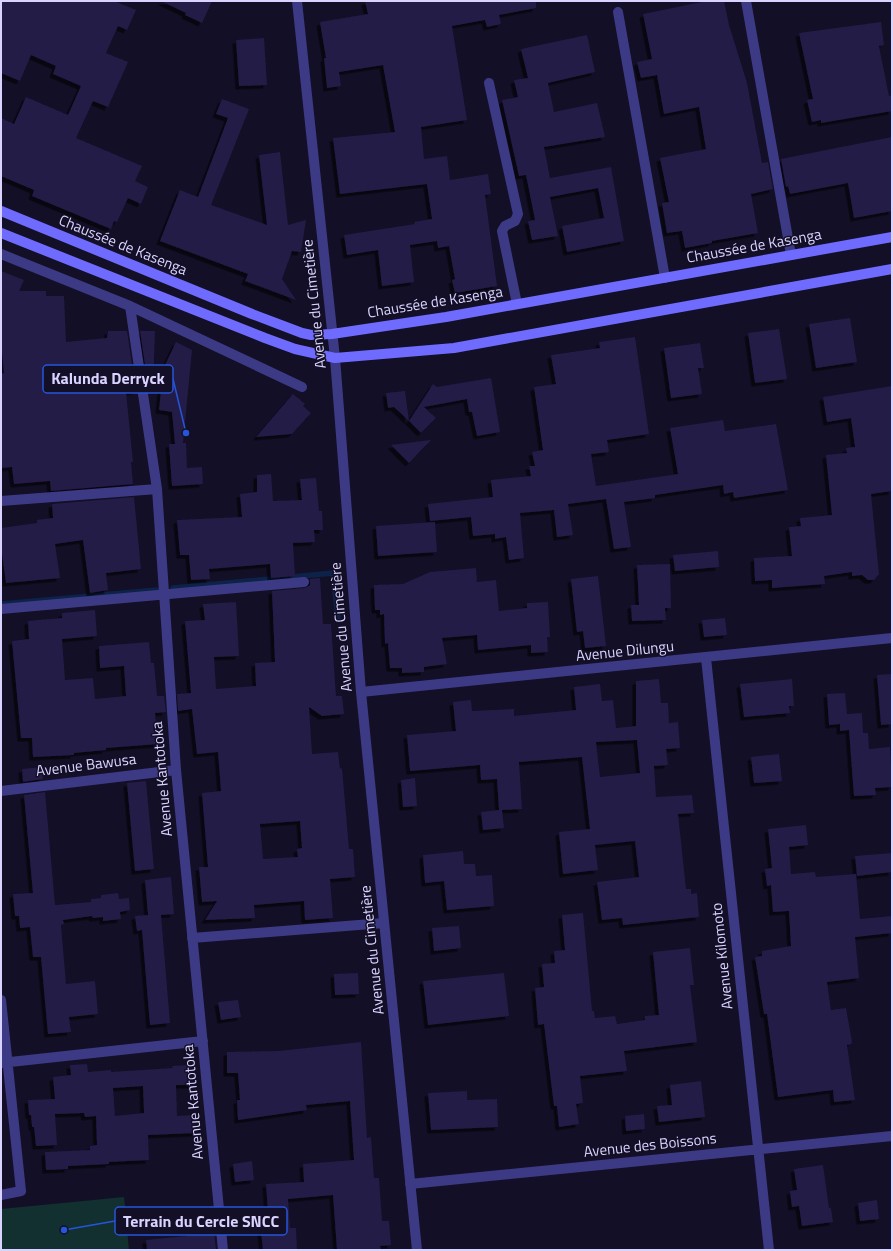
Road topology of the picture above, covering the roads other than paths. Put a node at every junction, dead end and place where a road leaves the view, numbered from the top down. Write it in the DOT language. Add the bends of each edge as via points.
graph roads {
  1 [pos="297,1"];
  2 [pos="746,1"];
  3 [pos="618,12"];
  4 [pos="489,83"];
  5 [pos="1,210"];
  6 [pos="1,233"];
  7 [pos="892,237"];
  8 [pos="1,254"];
  9 [pos="791,255"];
  10 [pos="892,269"];
  11 [pos="665,278"];
  12 [pos="517,304"];
  13 [pos="130,306"];
  14 [pos="332,334"];
  15 [pos="335,358"];
  16 [pos="302,387"];
  17 [pos="157,489"];
  18 [pos="1,501"];
  19 [pos="304,582"];
  20 [pos="164,596"];
  21 [pos="1,609"];
  22 [pos="892,638"];
  23 [pos="706,658"];
  24 [pos="361,692"];
  25 [pos="176,770"];
  26 [pos="1,791"];
  27 [pos="384,923"];
  28 [pos="192,938"];
  29 [pos="1,1000"];
  30 [pos="203,1040"];
  31 [pos="4,1063"];
  32 [pos="892,1136"];
  33 [pos="758,1150"];
  34 [pos="410,1184"];
  35 [pos="1,1195"];
  36 [pos="223,1250"];
  37 [pos="418,1250"];
  38 [pos="770,1250"];
  1 -- 14 [label="street, Avenue du Cimetière"];
  2 -- 9 [label="street"];
  3 -- 11 [label="street"];
  4 -- 12 [label="street" via="518,214 515,221 505,226 502,231"];
  5 -- 14 [label="main road, Chaussée de Kasenga" via="271,322 302,333"];
  6 -- 15 [label="main road" via="265,338 295,349"];
  7 -- 9 [label="main road, Chaussée de Kasenga"];
  8 -- 13 [label="street"];
  9 -- 11 [label="main road, Chaussée de Kasenga"];
  10 -- 15 [label="main road" via="454,348"];
  11 -- 12 [label="main road, Chaussée de Kasenga"];
  12 -- 14 [label="main road, Chaussée de Kasenga"];
  13 -- 16 [label="street"];
  13 -- 17 [label="street, Avenue Kantotoka"];
  14 -- 15 [label="street, Avenue du Cimetière"];
  15 -- 24 [label="street, Avenue du Cimetière"];
  17 -- 18 [label="street"];
  17 -- 20 [label="street, Avenue Kantotoka"];
  19 -- 20 [label="street"];
  20 -- 21 [label="street"];
  20 -- 25 [label="street, Avenue Kantotoka"];
  22 -- 23 [label="street, Avenue Dilungu"];
  23 -- 24 [label="street, Avenue Dilungu"];
  23 -- 33 [label="street, Avenue Kilomoto"];
  24 -- 27 [label="street, Avenue du Cimetière"];
  25 -- 26 [label="street, Avenue Bawusa"];
  25 -- 28 [label="street, Avenue Kantotoka"];
  27 -- 28 [label="street"];
  27 -- 34 [label="street, Avenue du Cimetière"];
  28 -- 30 [label="street, Avenue Kantotoka"];
  29 -- 31 [label="street"];
  30 -- 31 [label="street"];
  30 -- 36 [label="street, Avenue Kantotoka"];
  31 -- 35 [label="street" via="21,1191"];
  32 -- 33 [label="street, Avenue des Boissons"];
  33 -- 34 [label="street, Avenue des Boissons"];
  33 -- 38 [label="street, Avenue Kilomoto"];
  34 -- 37 [label="street, Avenue du Cimetière"];
}
